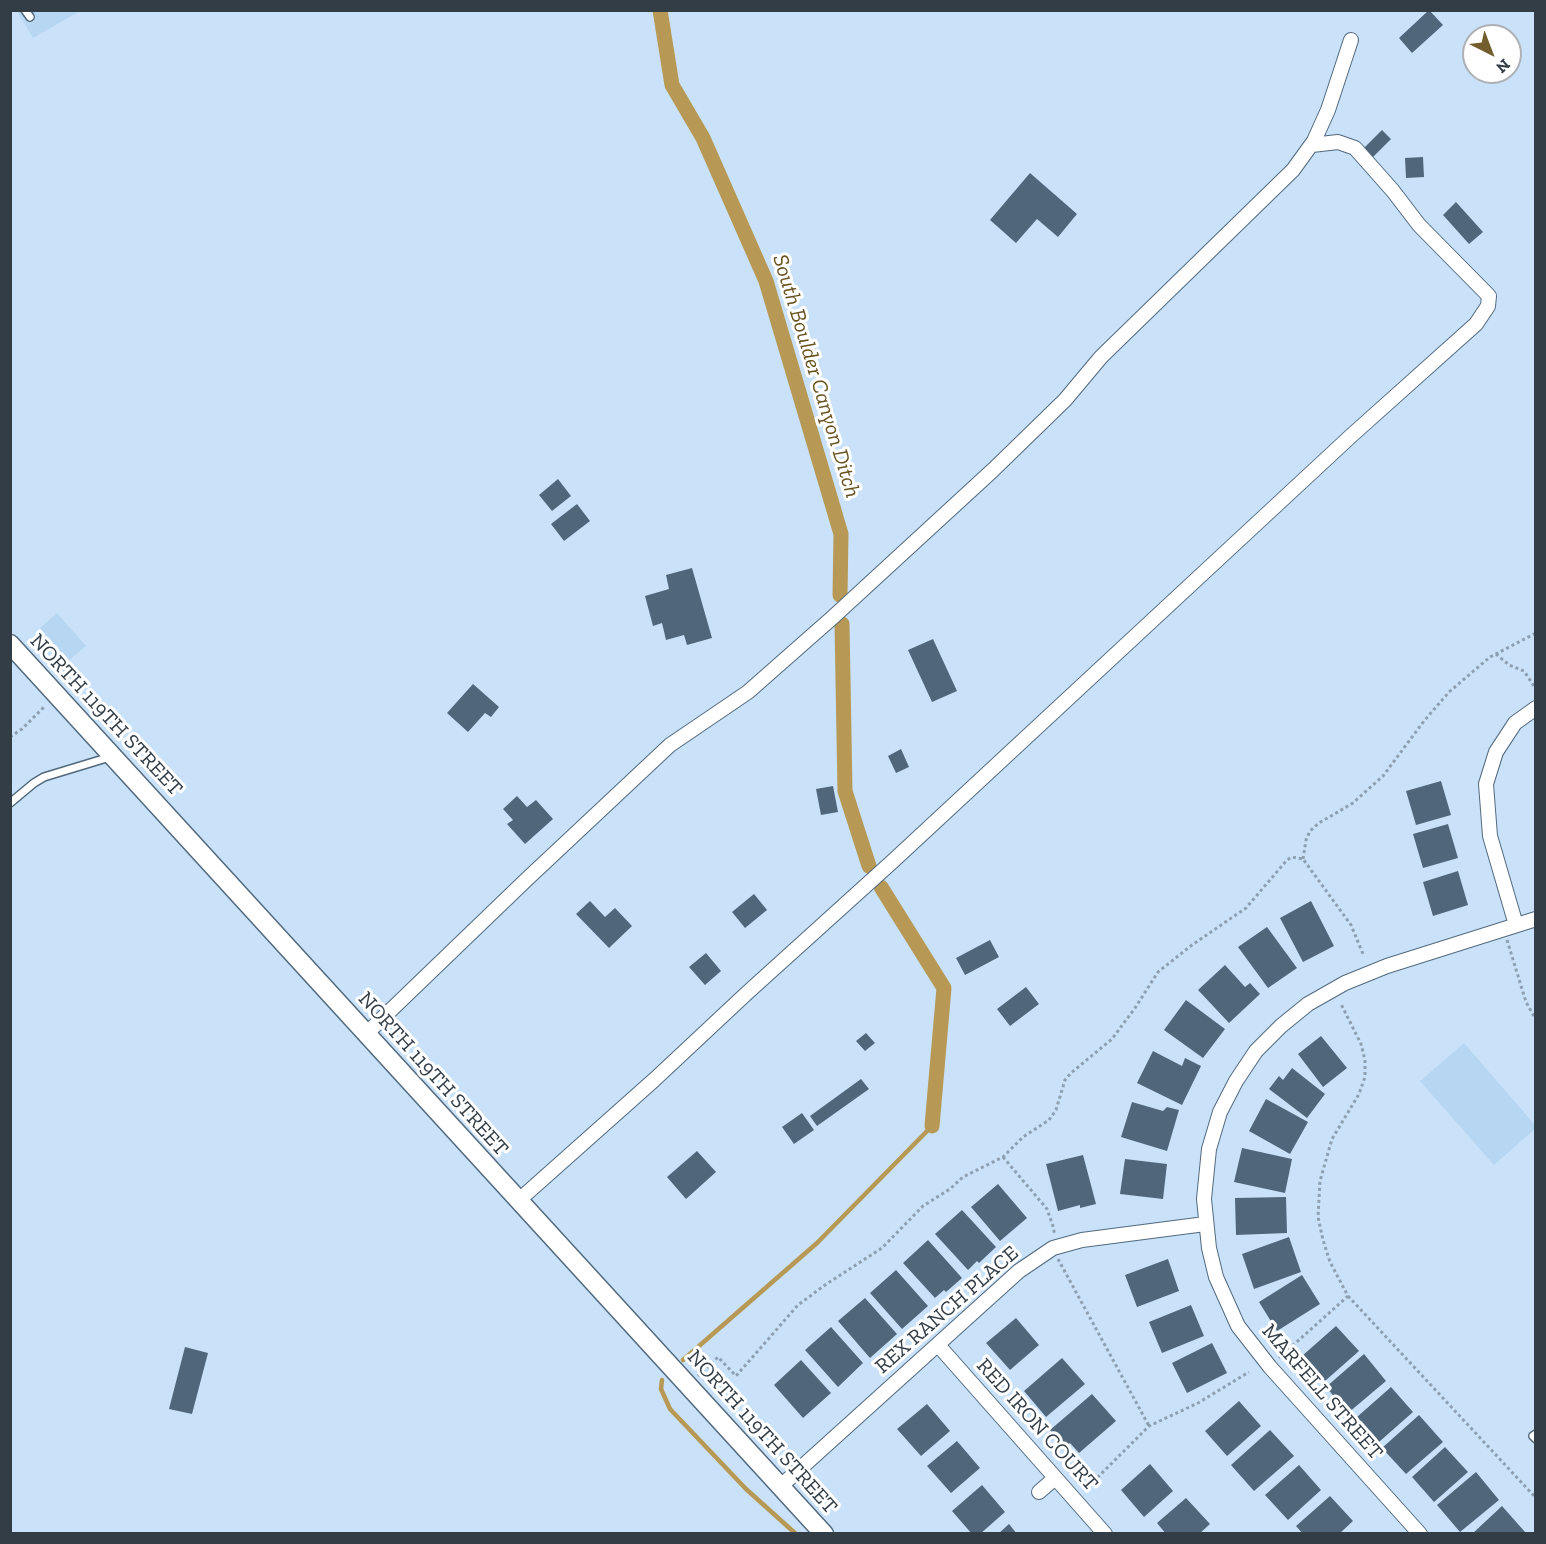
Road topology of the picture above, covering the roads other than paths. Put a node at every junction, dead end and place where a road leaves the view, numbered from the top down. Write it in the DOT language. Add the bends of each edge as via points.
graph roads {
  1 [pos="1351,40"];
  2 [pos="1312,145"];
  3 [pos="10,644"];
  4 [pos="1536,708"];
  5 [pos="112,756"];
  6 [pos="10,803"];
  7 [pos="1536,919"];
  8 [pos="1516,925"];
  9 [pos="366,1034"];
  10 [pos="518,1201"];
  11 [pos="1205,1224"];
  12 [pos="938,1345"];
  13 [pos="1536,1434"];
  14 [pos="1536,1439"];
  15 [pos="1055,1478"];
  16 [pos="782,1485"];
  17 [pos="1039,1492"];
  18 [pos="824,1533"];
  19 [pos="1105,1533"];
  20 [pos="1420,1533"];
  1 -- 2 [label="street"];
  2 -- 9 [label="street" via="1293,170 1101,357 1065,400 993,470 748,692 670,745"];
  2 -- 10 [label="street" via="1338,142 1355,148 1419,225 1489,296 1488,306 1476,324"];
  3 -- 5 [label="street, NORTH 119TH STREET"];
  4 -- 8 [label="street" via="1515,723 1502,742 1486,784 1490,836"];
  5 -- 6 [label="lane" via="44,777"];
  5 -- 9 [label="street, NORTH 119TH STREET"];
  7 -- 8 [label="street, MARFELL STREET"];
  8 -- 11 [label="street, MARFELL STREET" via="1345,983 1308,1004 1281,1026 1256,1051 1220,1112 1209,1149"];
  9 -- 10 [label="street, NORTH 119TH STREET"];
  10 -- 16 [label="street, NORTH 119TH STREET"];
  11 -- 12 [label="street, REX RANCH PLACE" via="1082,1240 1053,1248 1019,1271"];
  11 -- 20 [label="street, MARFELL STREET" via="1216,1277 1238,1326 1254,1349"];
  12 -- 15 [label="street, RED IRON COURT"];
  12 -- 16 [label="street, REX RANCH PLACE"];
  13 -- 14 [label="lane"];
  15 -- 17 [label="street"];
  15 -- 19 [label="street, RED IRON COURT"];
  16 -- 18 [label="street, NORTH 119TH STREET"];
}
